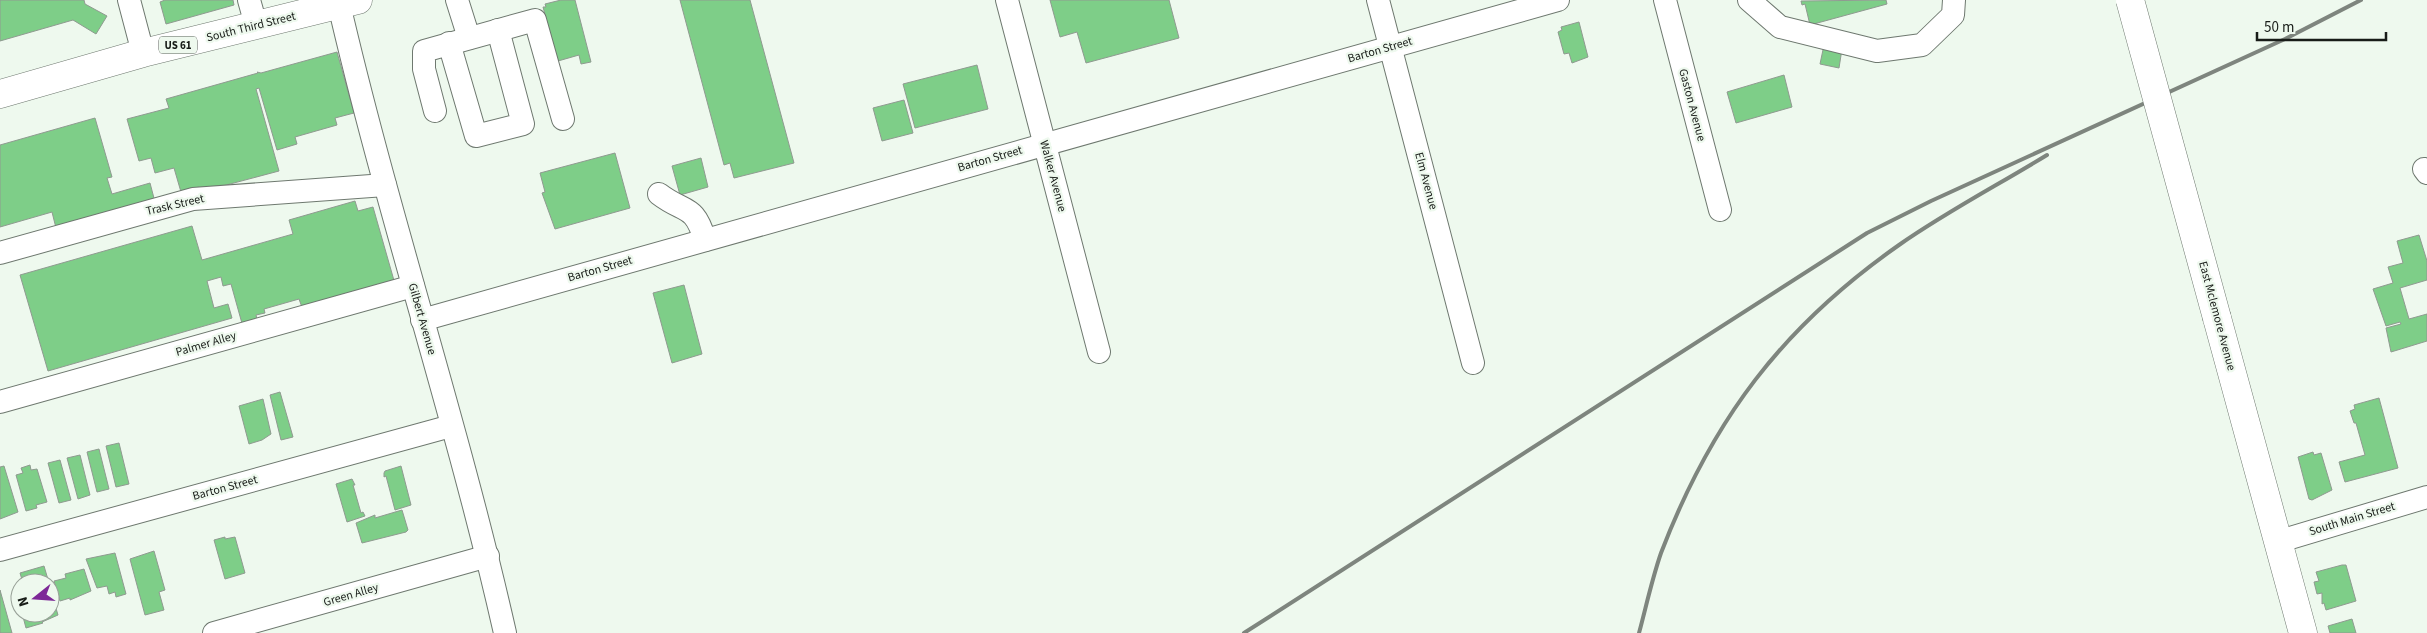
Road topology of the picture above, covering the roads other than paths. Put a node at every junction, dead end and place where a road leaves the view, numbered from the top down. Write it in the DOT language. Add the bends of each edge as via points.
graph roads {
  1 [pos="129,0"];
  2 [pos="457,0"];
  3 [pos="1007,0"];
  4 [pos="1378,0"];
  5 [pos="1558,0"];
  6 [pos="1664,0"];
  7 [pos="1749,0"];
  8 [pos="1954,0"];
  9 [pos="2130,0"];
  10 [pos="345,2"];
  11 [pos="253,13"];
  12 [pos="498,30"];
  13 [pos="459,41"];
  14 [pos="1391,47"];
  15 [pos="143,53"];
  16 [pos="0,94"];
  17 [pos="435,111"];
  18 [pos="563,119"];
  19 [pos="1044,143"];
  20 [pos="385,185"];
  21 [pos="659,194"];
  22 [pos="1720,210"];
  23 [pos="705,240"];
  24 [pos="0,253"];
  25 [pos="412,286"];
  26 [pos="422,320"];
  27 [pos="1100,352"];
  28 [pos="1473,363"];
  29 [pos="0,402"];
  30 [pos="451,426"];
  31 [pos="2427,497"];
  32 [pos="2277,542"];
  33 [pos="0,550"];
  34 [pos="488,556"];
  35 [pos="214,633"];
  36 [pos="505,633"];
  37 [pos="2303,633"];
  1 -- 15 [label="street"];
  2 -- 13 [label="street"];
  3 -- 19 [label="street, Walker Avenue"];
  4 -- 14 [label="street, Elm Avenue"];
  5 -- 14 [label="street, Barton Street"];
  6 -- 22 [label="street, Gaston Avenue"];
  7 -- 8 [label="street" via="1780,27 1877,51 1922,45 1953,15"];
  9 -- 32 [label="main road, East Mclemore Avenue, bridge"];
  10 -- 11 [label="main road, South Third Street / US 61"];
  10 -- 20 [label="street, Gilbert Avenue"];
  11 -- 15 [label="main road, South Third Street / US 61"];
  12 -- 13 [label="street"];
  12 -- 13 [label="street" via="523,124 476,136"];
  12 -- 18 [label="street" via="535,20"];
  13 -- 17 [label="street" via="424,51 424,69"];
  14 -- 19 [label="street, Barton Street"];
  14 -- 28 [label="street, Elm Avenue"];
  15 -- 16 [label="main road, South Third Street / US 61"];
  19 -- 23 [label="street, Barton Street"];
  19 -- 27 [label="street, Walker Avenue"];
  20 -- 24 [label="street, Trask Street" via="193,199"];
  20 -- 25 [label="street, Gilbert Avenue"];
  21 -- 23 [label="street" via="668,202 692,212"];
  23 -- 26 [label="street, Barton Street"];
  25 -- 26 [label="street, Gilbert Avenue"];
  25 -- 29 [label="street, Palmer Alley"];
  26 -- 30 [label="street, Gilbert Avenue"];
  30 -- 33 [label="street, Barton Street"];
  30 -- 34 [label="street, Gilbert Avenue"];
  31 -- 32 [label="street, South Main Street"];
  32 -- 37 [label="main road, East Mclemore Avenue"];
  34 -- 35 [label="street, Green Alley"];
  34 -- 36 [label="street, Gilbert Avenue"];
}
